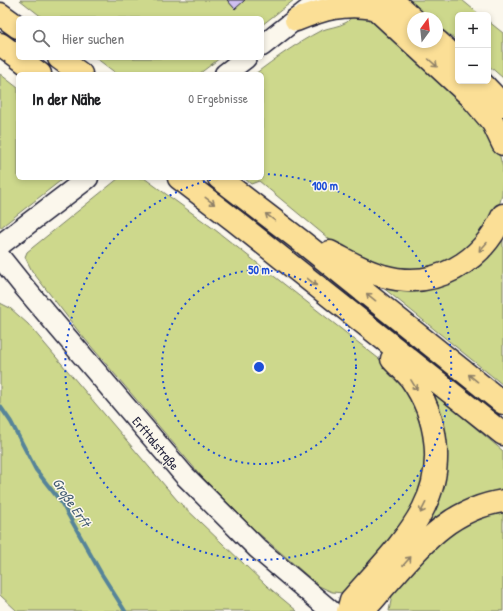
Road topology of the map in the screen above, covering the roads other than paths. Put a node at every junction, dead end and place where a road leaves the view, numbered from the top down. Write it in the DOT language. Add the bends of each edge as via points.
graph roads {
  1 [pos="320,0"];
  2 [pos="377,3"];
  3 [pos="0,14"];
  4 [pos="407,16"];
  5 [pos="296,20"];
  6 [pos="16,26"];
  7 [pos="0,44"];
  8 [pos="264,44"];
  9 [pos="443,46"];
  10 [pos="16,56"];
  11 [pos="455,57"];
  12 [pos="21,60"];
  13 [pos="62,60"];
  14 [pos="243,60"];
  15 [pos="37,72"];
  16 [pos="78,72"];
  17 [pos="228,72"];
  18 [pos="483,84"];
  19 [pos="503,105"];
  20 [pos="503,144"];
  21 [pos="85,180"];
  22 [pos="181,180"];
  23 [pos="222,180"];
  24 [pos="503,215"];
  25 [pos="301,241"];
  26 [pos="0,245"];
  27 [pos="0,257"];
  28 [pos="363,322"];
  29 [pos="503,403"];
  30 [pos="503,434"];
  31 [pos="503,500"];
  32 [pos="390,580"];
  33 [pos="331,611"];
  34 [pos="348,611"];
  35 [pos="362,611"];
  36 [pos="384,611"];
  1 -- 5 [label="main road"];
  2 -- 4 [label="highway"];
  2 -- 5 [label="highway" via="336,7"];
  2 -- 20 [label="highway, one-way" via="470,96 494,123"];
  3 -- 6 [label="highway"];
  5 -- 8 [label="main road"];
  7 -- 10 [label="highway"];
  9 -- 11 [label="highway"];
  12 -- 15 [label="highway"];
  13 -- 16 [label="highway"];
  14 -- 17 [label="main road"];
  18 -- 19 [label="highway"];
  21 -- 26 [label="main road"];
  22 -- 28 [label="highway, one-way"];
  25 -- 23 [label="highway, one-way"];
  24 -- 25 [label="highway, one-way" via="491,238 468,260 454,269 420,280 399,280 382,276"];
  29 -- 25 [label="highway, one-way"];
  27 -- 33 [label="main road, Erfttalstraße" via="184,475 258,549"];
  28 -- 30 [label="highway"];
  28 -- 34 [label="highway, one-way" via="410,378 424,402 433,424 436,454 433,481 423,509 397,547 351,600"];
  32 -- 31 [label="highway, one-way" via="426,541 448,522 477,507"];
  32 -- 35 [label="highway"];
  32 -- 36 [label="highway"];
}
